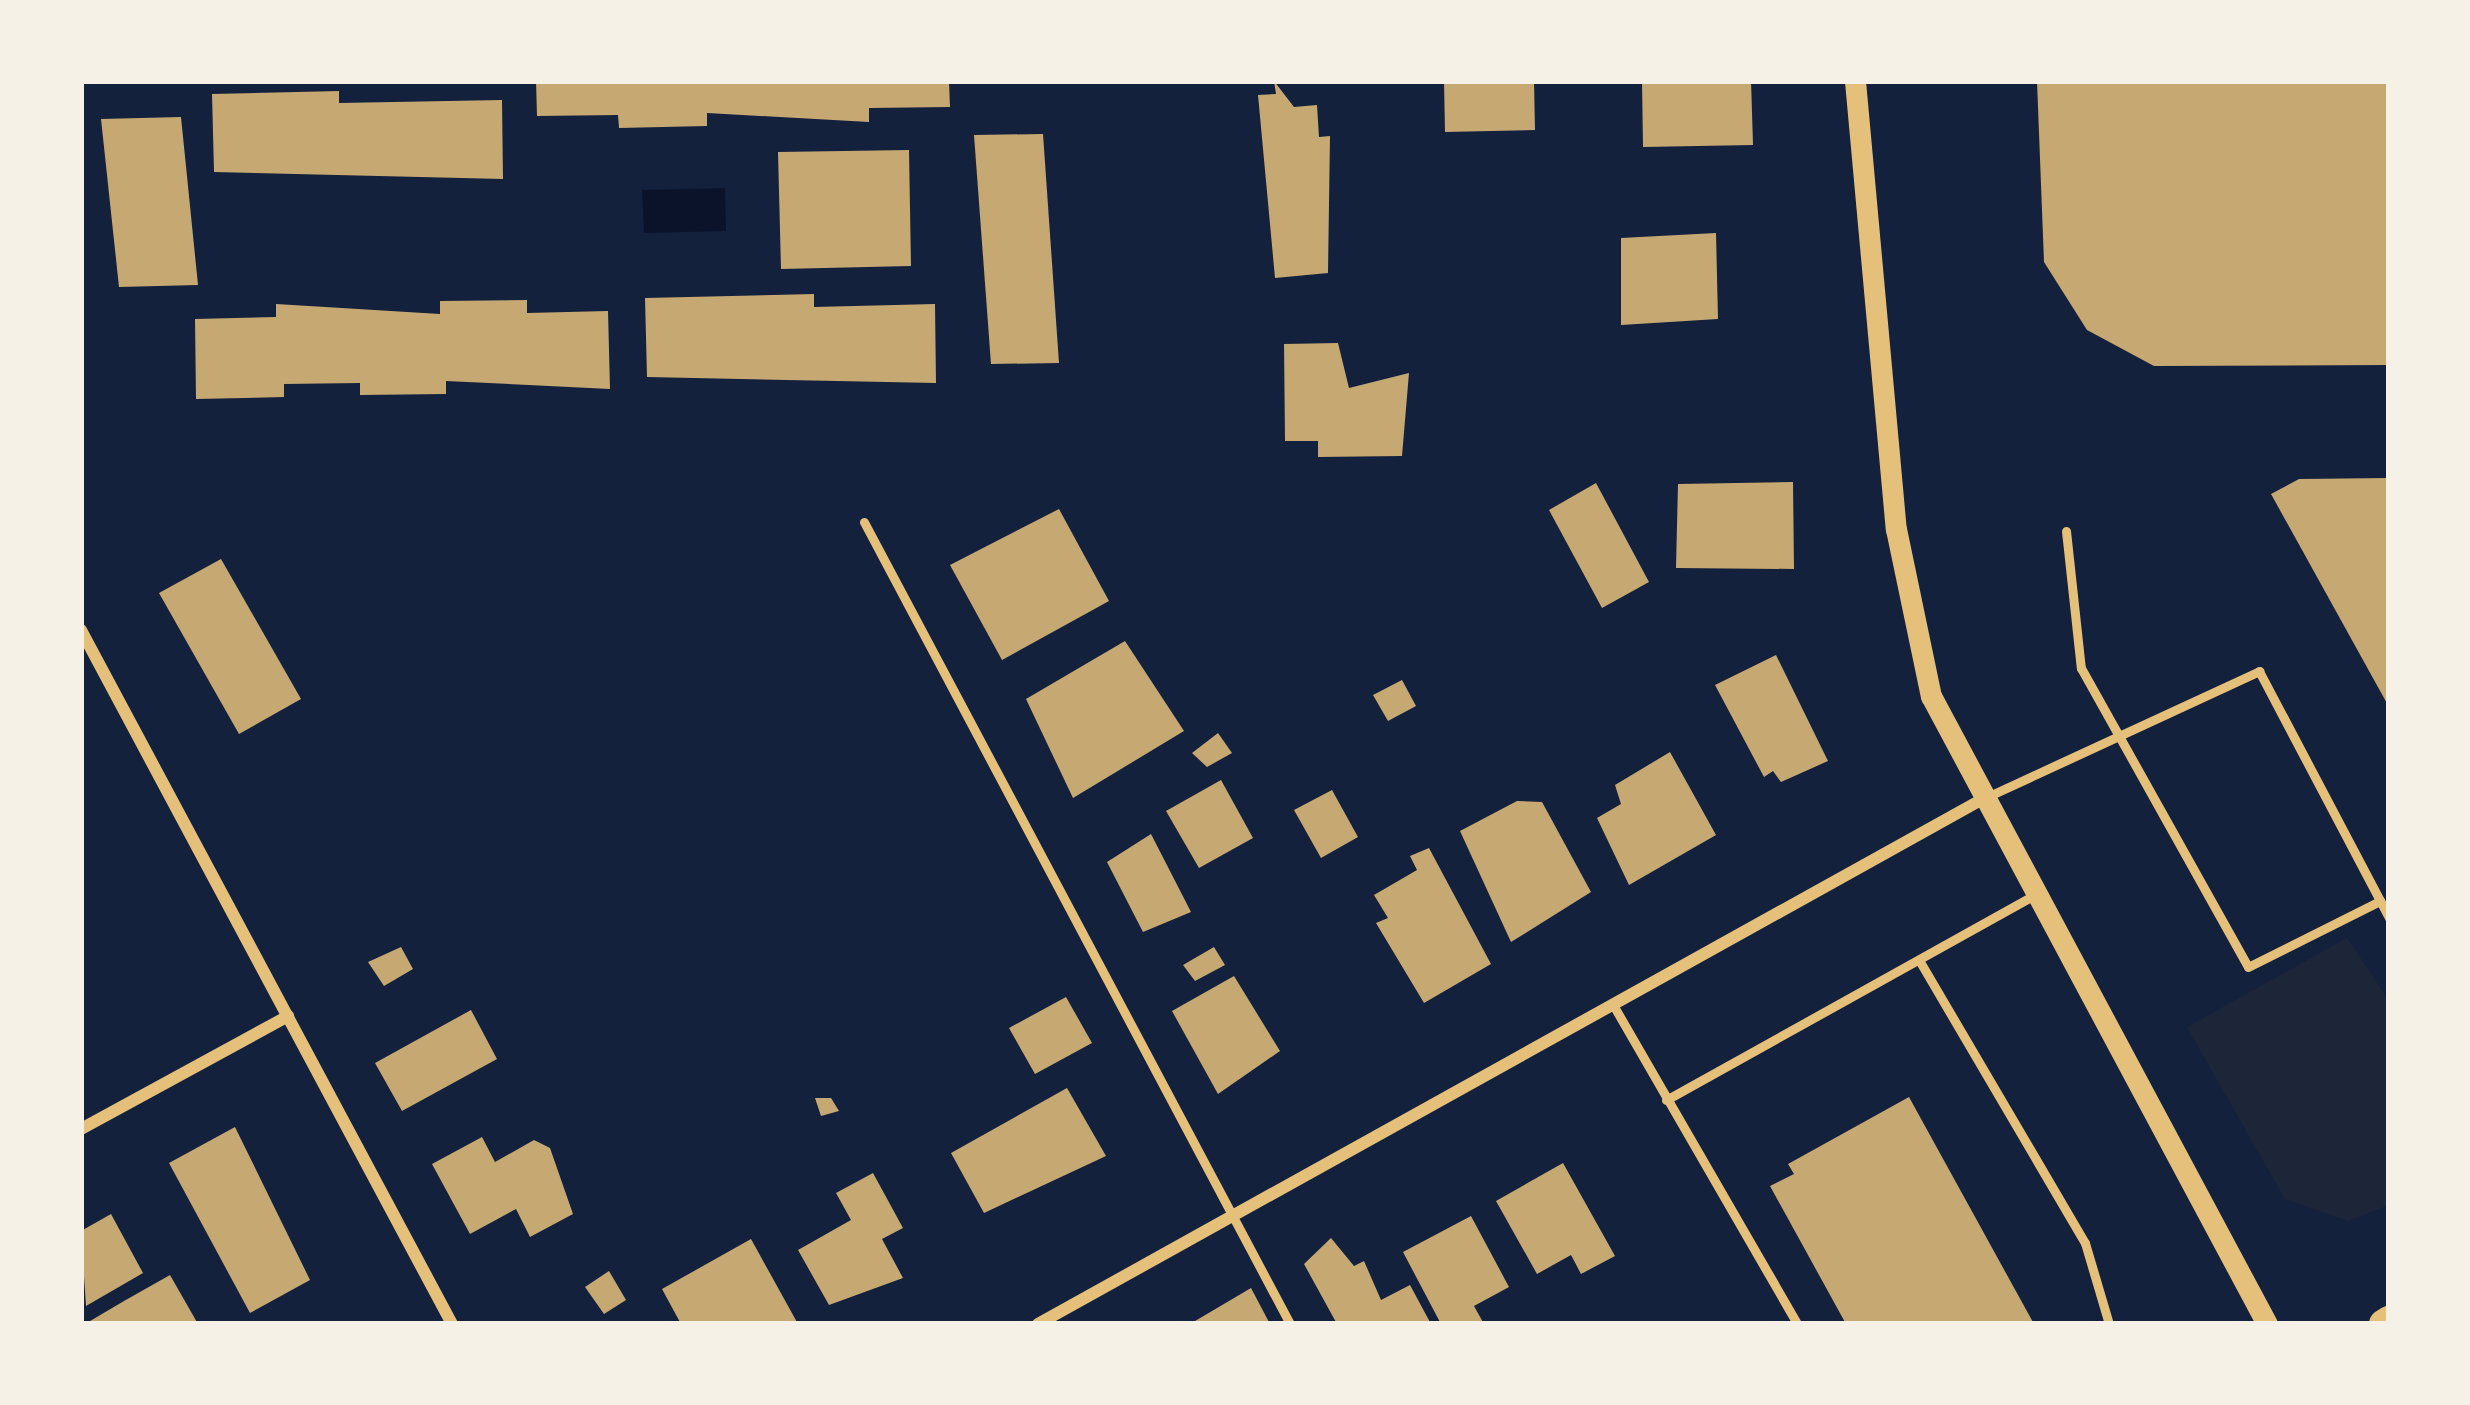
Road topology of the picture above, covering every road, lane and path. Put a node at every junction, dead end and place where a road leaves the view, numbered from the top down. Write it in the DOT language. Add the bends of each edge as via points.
graph roads {
  1 [pos="1855,81"];
  2 [pos="864,522"];
  3 [pos="2066,531"];
  4 [pos="81,630"];
  5 [pos="2113,735"];
  6 [pos="1979,801"];
  7 [pos="2031,896"];
  8 [pos="2380,901"];
  9 [pos="2389,918"];
  10 [pos="1919,960"];
  11 [pos="1612,1004"];
  12 [pos="288,1016"];
  13 [pos="1666,1100"];
  14 [pos="81,1129"];
  15 [pos="1229,1213"];
  16 [pos="452,1324"];
  17 [pos="1038,1324"];
  18 [pos="1290,1324"];
  19 [pos="1797,1324"];
  20 [pos="2109,1324"];
  21 [pos="2267,1324"];
  1 -- 6 [label="street" via="1903,579 1931,696"];
  2 -- 15 [label="lane"];
  3 -- 5 [label="lane" via="2081,668"];
  4 -- 12 [label="street"];
  5 -- 6 [label="lane"];
  5 -- 8 [label="lane" via="2248,967"];
  5 -- 8 [label="lane" via="2259,671"];
  6 -- 7 [label="street"];
  6 -- 11 [label="street"];
  7 -- 10 [label="lane"];
  7 -- 21 [label="street"];
  8 -- 9 [label="lane"];
  10 -- 13 [label="lane"];
  10 -- 20 [label="lane" via="2085,1243"];
  11 -- 13 [label="lane"];
  11 -- 15 [label="street"];
  12 -- 14 [label="street"];
  12 -- 16 [label="street"];
  13 -- 19 [label="lane"];
  15 -- 17 [label="street"];
  15 -- 18 [label="lane"];
}
